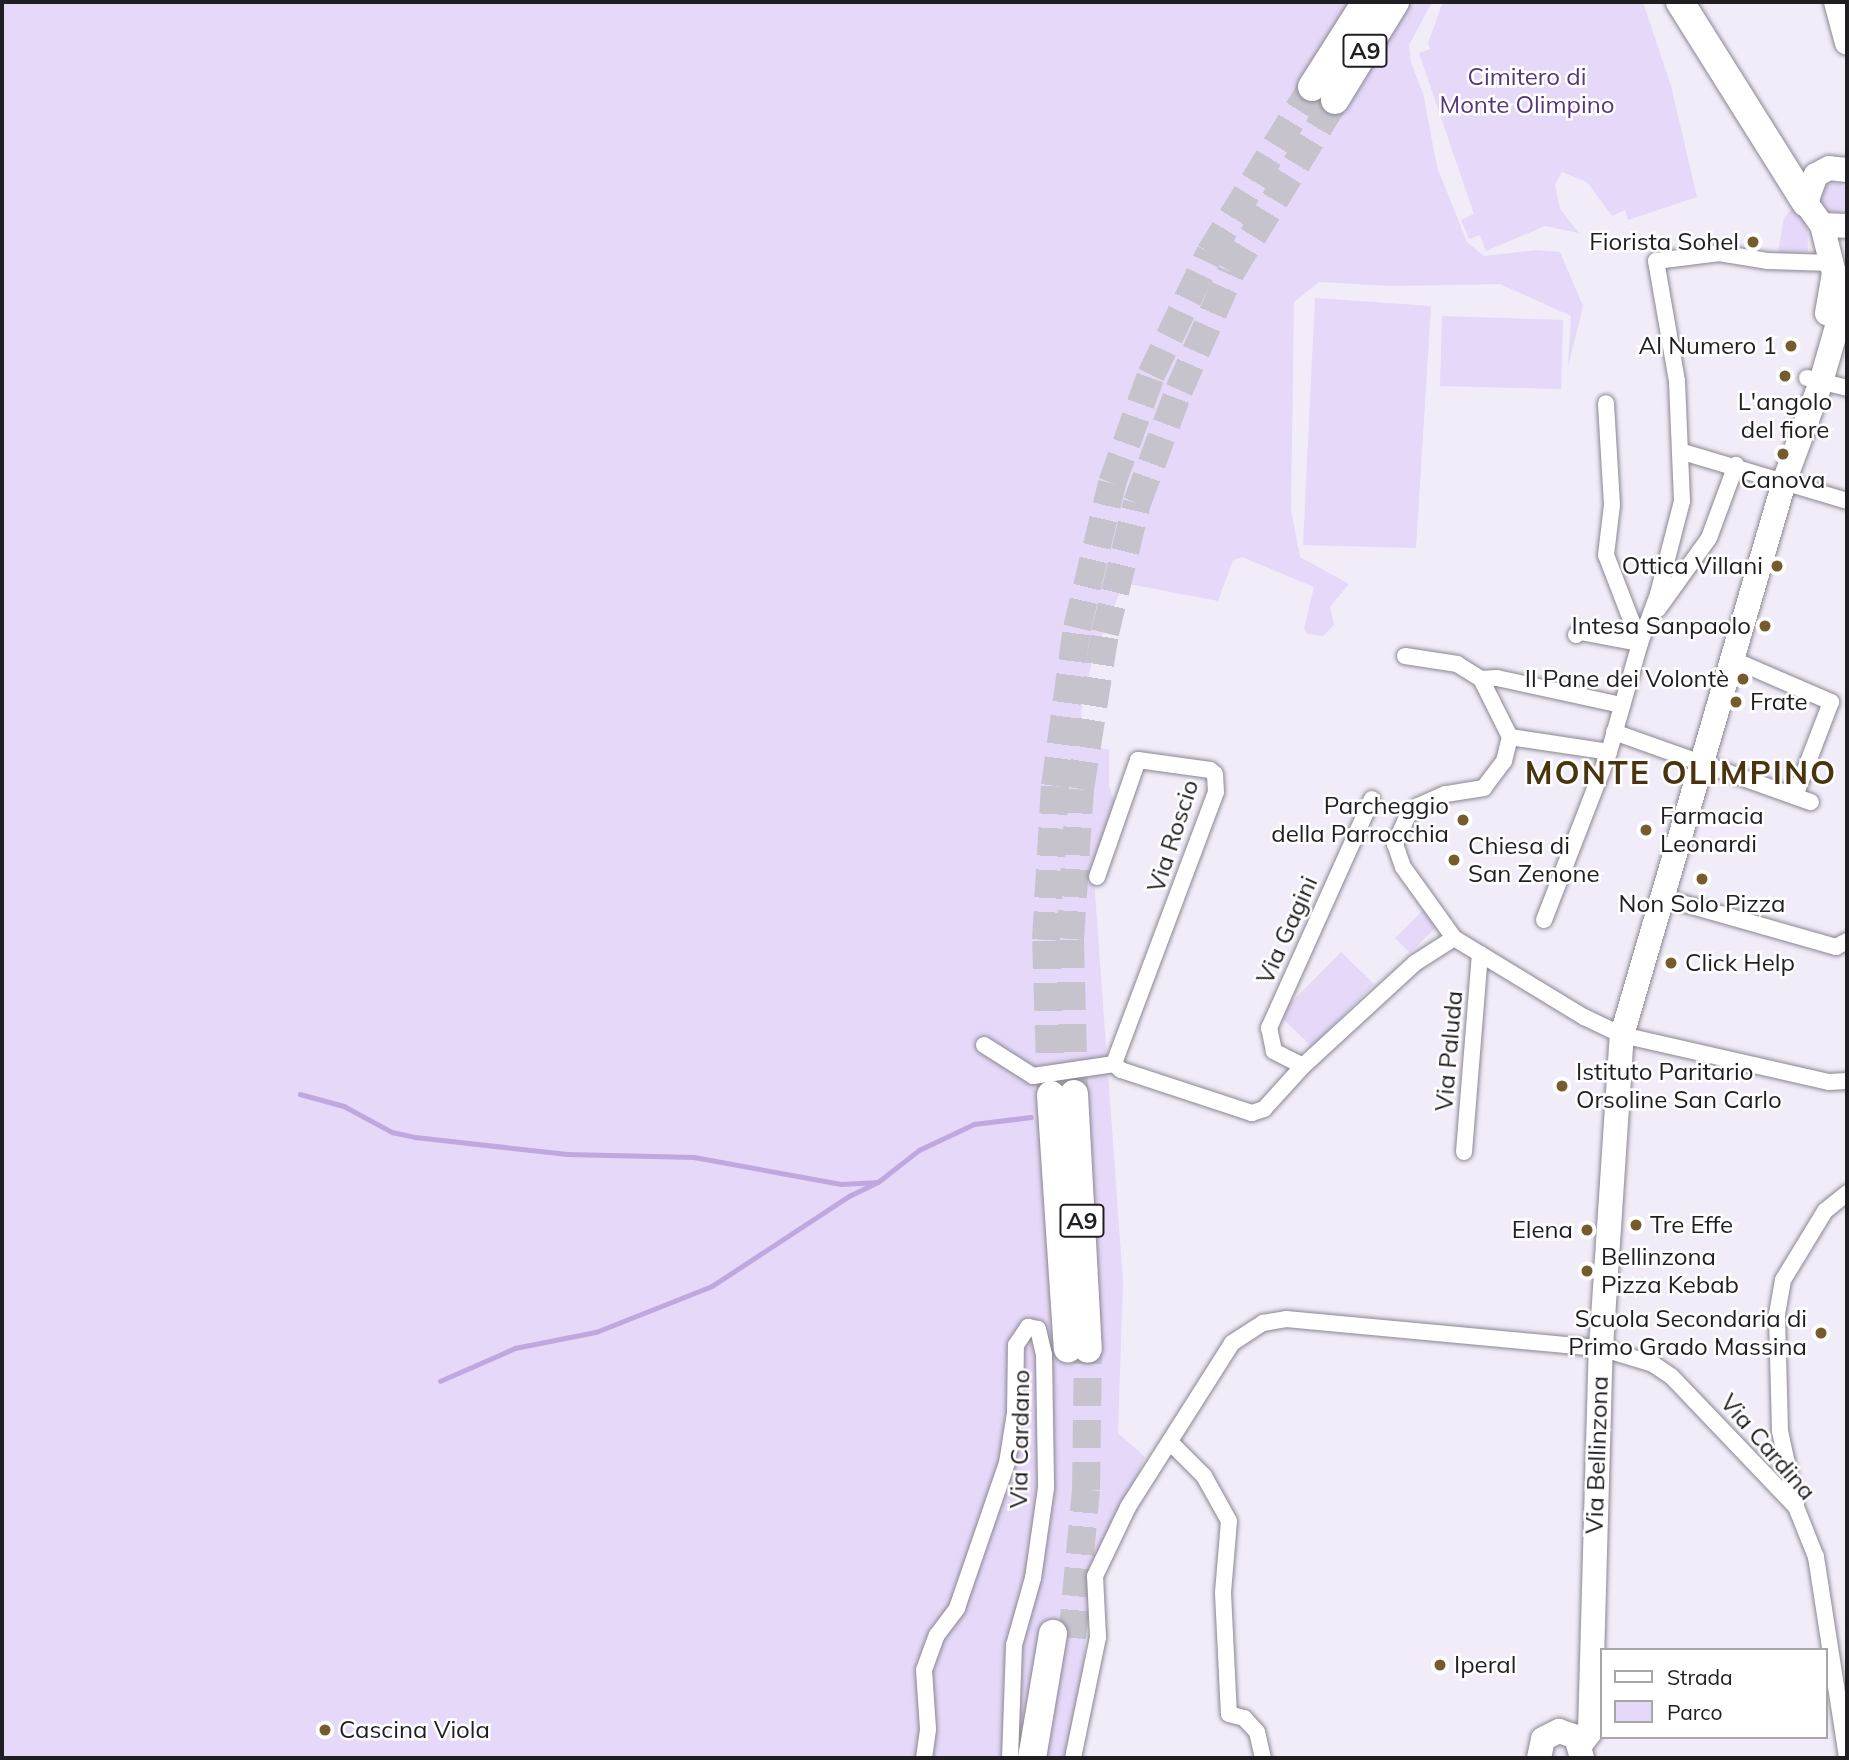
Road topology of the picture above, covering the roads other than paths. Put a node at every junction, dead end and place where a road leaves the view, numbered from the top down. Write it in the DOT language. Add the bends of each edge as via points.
graph roads {
  1 [pos="1366,2"];
  2 [pos="1395,2"];
  3 [pos="1405,2"];
  4 [pos="1680,2"];
  5 [pos="1841,10"];
  6 [pos="1847,43"];
  7 [pos="1331,90"];
  8 [pos="1847,170"];
  9 [pos="1814,214"];
  10 [pos="1847,226"];
  11 [pos="1831,263"];
  12 [pos="1847,292"];
  13 [pos="1814,380"];
  14 [pos="1847,388"];
  15 [pos="1606,403"];
  16 [pos="1683,452"];
  17 [pos="1736,465"];
  18 [pos="1785,479"];
  19 [pos="1847,501"];
  20 [pos="1647,624"];
  21 [pos="1576,635"];
  22 [pos="1640,643"];
  23 [pos="1405,656"];
  24 [pos="1734,660"];
  25 [pos="1481,679"];
  26 [pos="1621,705"];
  27 [pos="1614,733"];
  28 [pos="1510,737"];
  29 [pos="1609,752"];
  30 [pos="1703,762"];
  31 [pos="1795,796"];
  32 [pos="1371,799"];
  33 [pos="1811,802"];
  34 [pos="1097,877"];
  35 [pos="1664,898"];
  36 [pos="1544,920"];
  37 [pos="1454,938"];
  38 [pos="1847,941"];
  39 [pos="1480,954"];
  40 [pos="1622,1035"];
  41 [pos="984,1045"];
  42 [pos="1114,1064"];
  43 [pos="1303,1066"];
  44 [pos="1847,1081"];
  45 [pos="1063,1095"];
  46 [pos="1464,1152"];
  47 [pos="1847,1193"];
  48 [pos="1601,1348"];
  49 [pos="1078,1349"];
  50 [pos="1171,1444"];
  51 [pos="1796,1507"];
  52 [pos="1839,1641"];
  53 [pos="1837,1700"];
  54 [pos="1588,1702"];
  55 [pos="1847,1740"];
  56 [pos="1546,1744"];
  57 [pos="1581,1751"];
  58 [pos="924,1758"];
  59 [pos="1010,1758"];
  60 [pos="1032,1758"];
  61 [pos="1051,1758"];
  62 [pos="1073,1758"];
  63 [pos="1264,1758"];
  64 [pos="1518,1758"];
  65 [pos="1846,1758"];
  1 -- 7 [label="highway, A9"];
  2 -- 7 [label="highway, A9"];
  3 -- 7 [label="highway"];
  4 -- 9 [label="highway"];
  5 -- 6 [label="main road"];
  8 -- 9 [label="main road" via="1829,168 1816,175"];
  9 -- 10 [label="main road"];
  9 -- 11 [label="main road, Via Bellinzona"];
  11 -- 13 [label="main road, Via Bellinzona" via="1832,294"];
  11 -- 16 [label="street" via="1768,261 1719,253 1664,257 1654,265 1677,381"];
  12 -- 13 [label="main road, Via Bellinzona"];
  13 -- 14 [label="street"];
  13 -- 18 [label="main road, Via Bellinzona"];
  15 -- 22 [label="street" via="1612,505 1606,555"];
  16 -- 17 [label="street"];
  16 -- 20 [label="street" via="1682,501"];
  17 -- 18 [label="street"];
  17 -- 20 [label="street" via="1709,538"];
  18 -- 19 [label="street"];
  18 -- 24 [label="main road, Via Bellinzona"];
  20 -- 22 [label="street"];
  21 -- 22 [label="street"];
  22 -- 26 [label="street"];
  23 -- 25 [label="street" via="1457,664"];
  24 -- 30 [label="main road, Via Bellinzona"];
  24 -- 31 [label="street" via="1831,702"];
  25 -- 26 [label="street" via="1497,678"];
  25 -- 28 [label="street"];
  26 -- 27 [label="street"];
  27 -- 29 [label="street"];
  27 -- 30 [label="street"];
  28 -- 29 [label="street"];
  28 -- 37 [label="street" via="1493,781 1474,792 1445,794 1418,806 1407,817 1395,844 1403,867"];
  29 -- 36 [label="street"];
  30 -- 31 [label="street"];
  30 -- 35 [label="main road, Via Bellinzona"];
  31 -- 33 [label="street"];
  32 -- 43 [label="street, Via Gagini" via="1269,1028 1274,1051"];
  34 -- 42 [label="street, Via Roscio" via="1138,760 1215,774 1216,792"];
  35 -- 38 [label="street" via="1836,947"];
  35 -- 40 [label="main road, Via Bellinzona"];
  37 -- 39 [label="street"];
  37 -- 43 [label="street" via="1415,963"];
  39 -- 40 [label="street"];
  39 -- 46 [label="street, Via Paluda"];
  40 -- 44 [label="street" via="1829,1082"];
  40 -- 48 [label="main road, Via Bellinzona"];
  41 -- 42 [label="street" via="1033,1076"];
  42 -- 43 [label="street" via="1258,1113"];
  45 -- 49 [label="highway, A9"];
  47 -- 51 [label="street" via="1825,1211 1783,1280 1777,1314 1780,1431"];
  48 -- 50 [label="street" via="1286,1319 1263,1323 1232,1343"];
  48 -- 51 [label="street, Via Cardina" via="1653,1364 1671,1376"];
  48 -- 54 [label="main road, Via Bellinzona"];
  50 -- 62 [label="street" via="1128,1507 1095,1576 1098,1637"];
  50 -- 63 [label="street" via="1204,1476 1229,1521 1223,1592 1229,1714 1244,1718 1257,1732"];
  51 -- 52 [label="street, Via Cardina" via="1816,1557"];
  52 -- 53 [label="street, Via Cardina"];
  53 -- 55 [label="street"];
  53 -- 65 [label="street, Via Cardina"];
  54 -- 56 [label="main road"];
  54 -- 57 [label="main road, Via Bellinzona" via="1590,1732"];
  56 -- 57 [label="main road" via="1572,1734"];
  56 -- 64 [label="main road"];
  58 -- 59 [label="street, Via Cardano" via="928,1729 924,1671 937,1635 957,1608 1007,1463 1015,1413 1016,1345 1028,1327 1038,1329 1044,1355 1046,1488 1033,1578 1014,1645"];
  60 -- 61 [label="highway" via="1062,1636"];
}
